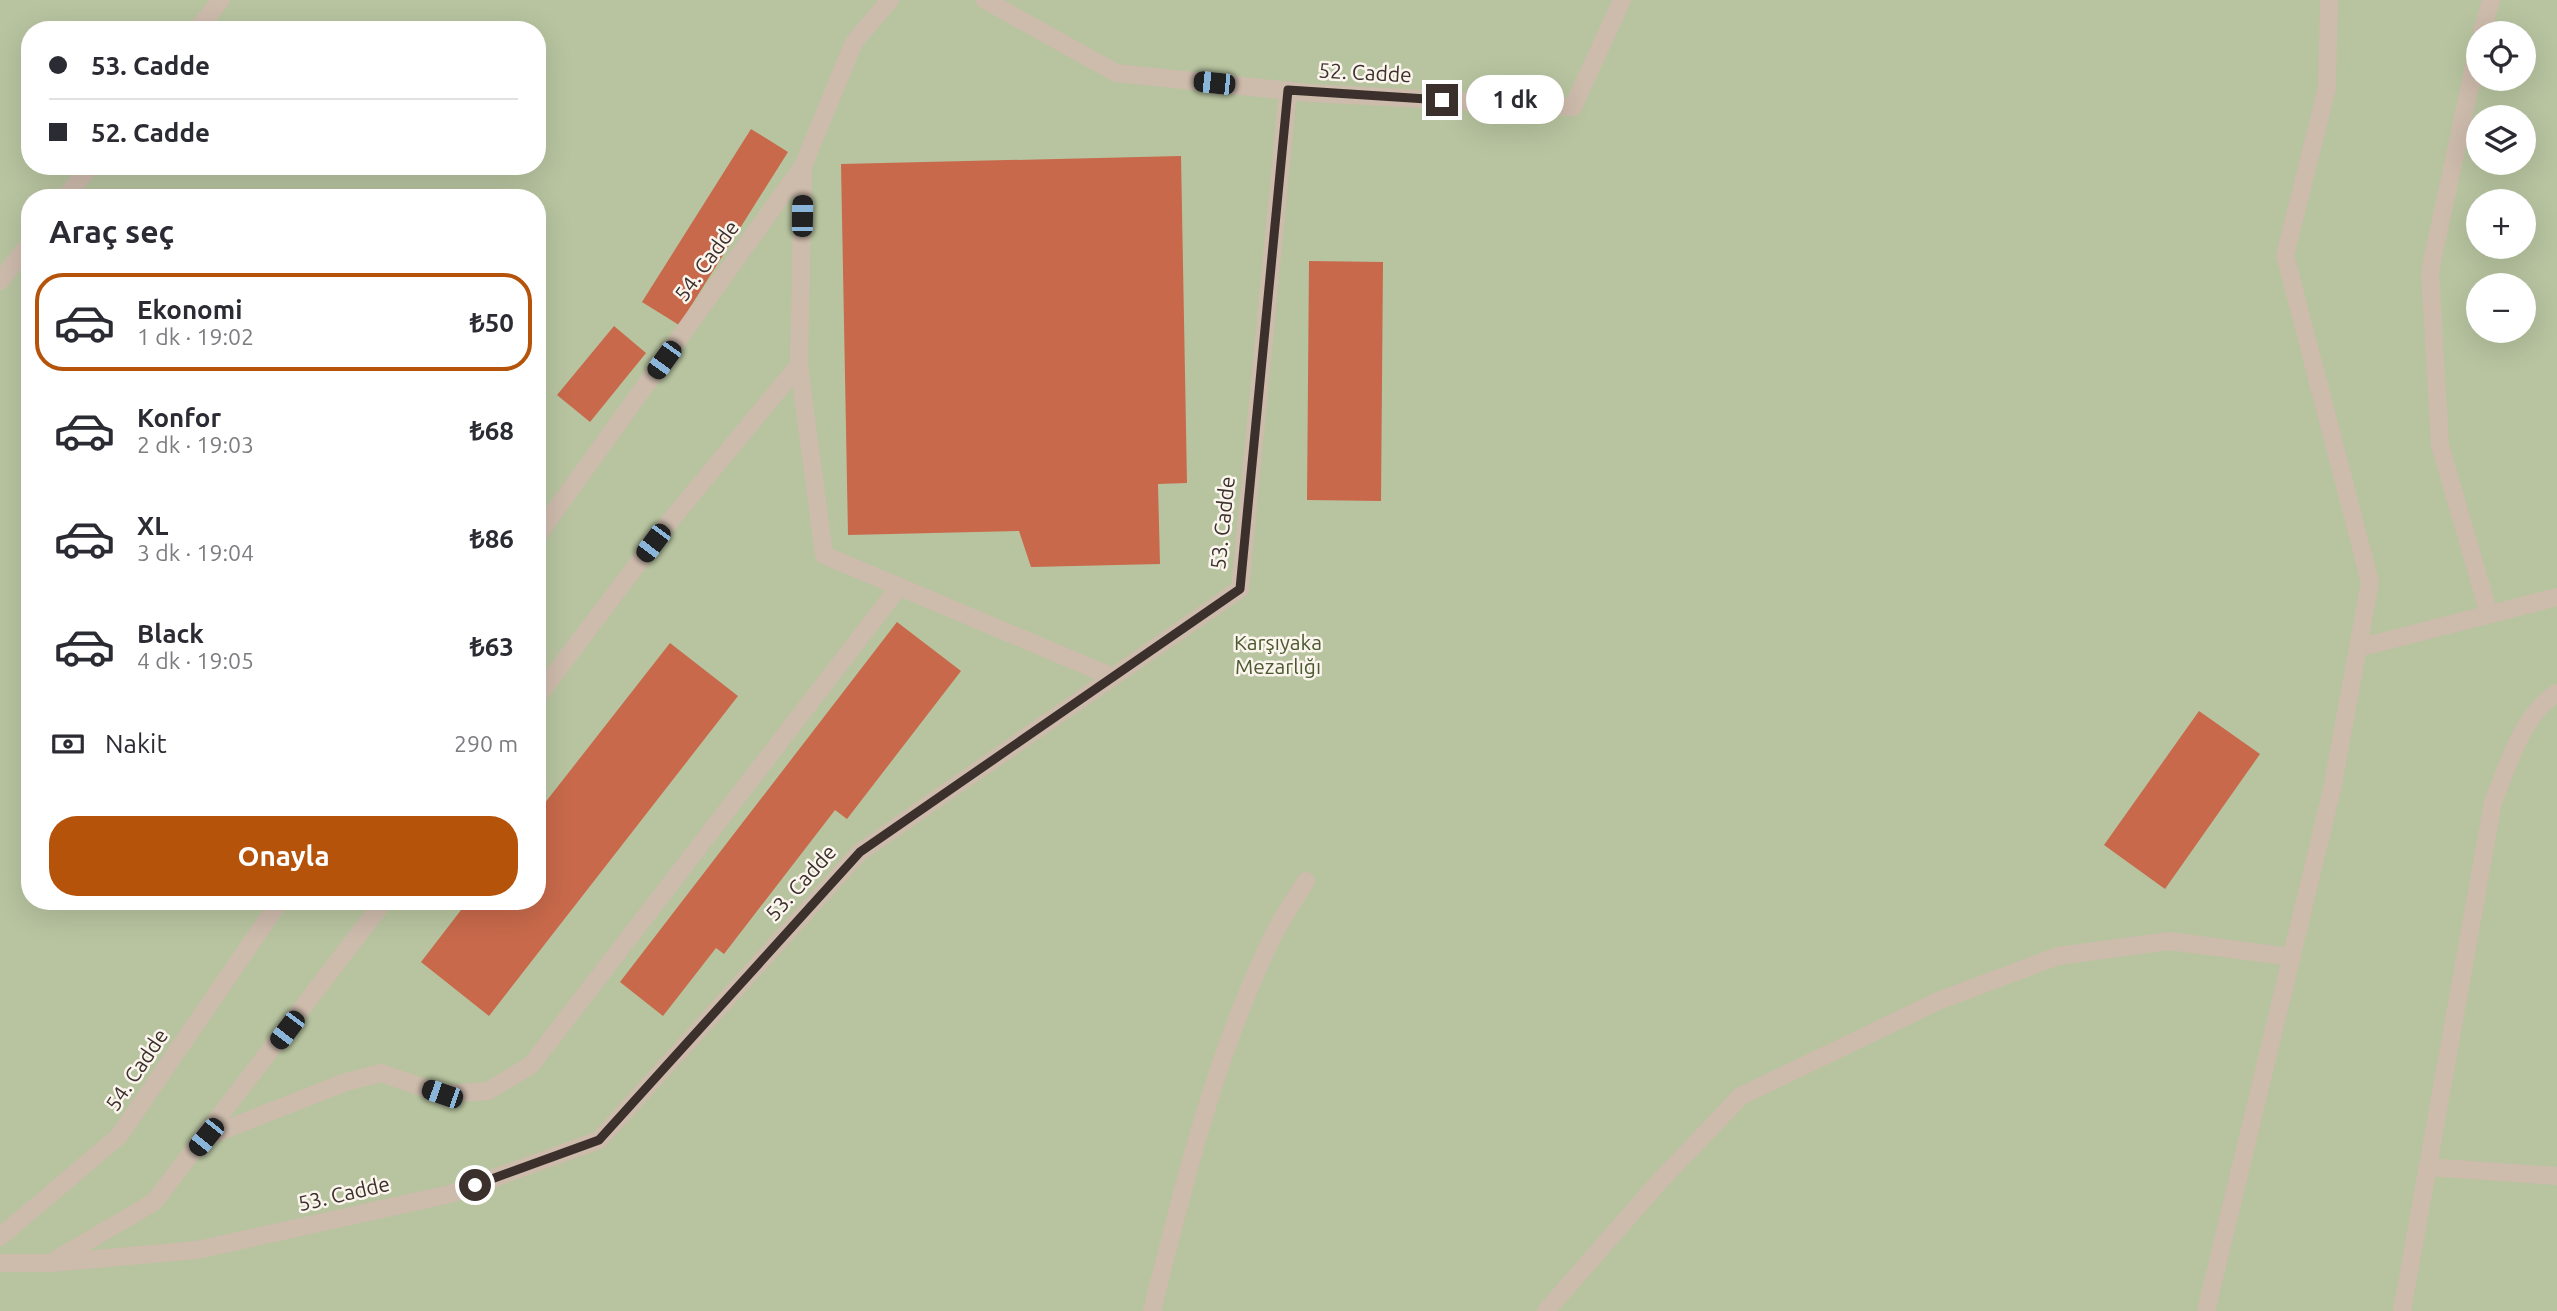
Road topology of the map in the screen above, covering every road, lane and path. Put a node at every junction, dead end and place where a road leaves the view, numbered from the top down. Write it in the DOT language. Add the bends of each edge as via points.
graph roads {
  1 [pos="221,0"];
  2 [pos="890,0"];
  3 [pos="985,0"];
  4 [pos="1622,0"];
  5 [pos="2329,0"];
  6 [pos="2491,0"];
  7 [pos="204,21"];
  8 [pos="2485,21"];
  9 [pos="1288,90"];
  10 [pos="2469,91"];
  11 [pos="803,166"];
  12 [pos="83,175"];
  13 [pos="72,189"];
  14 [pos="21,254"];
  15 [pos="0,281"];
  16 [pos="799,365"];
  17 [pos="546,523"];
  18 [pos="899,587"];
  19 [pos="2557,597"];
  20 [pos="2489,614"];
  21 [pos="2358,648"];
  22 [pos="1113,677"];
  23 [pos="546,685"];
  24 [pos="2557,693"];
  25 [pos="1306,881"];
  26 [pos="274,910"];
  27 [pos="377,910"];
  28 [pos="2292,957"];
  29 [pos="206,1137"];
  30 [pos="2427,1167"];
  31 [pos="2557,1176"];
  32 [pos="0,1237"];
  33 [pos="0,1263"];
  34 [pos="51,1263"];
  35 [pos="1152,1311"];
  36 [pos="1546,1311"];
  37 [pos="2206,1311"];
  38 [pos="2402,1311"];
  1 -- 7 [label="lane"];
  2 -- 11 [label="lane, 54. Cadde" via="854,42"];
  3 -- 9 [label="lane" via="1116,73"];
  4 -- 9 [label="lane, 52. Cadde" via="1573,107"];
  5 -- 21 [label="lane" via="2327,88 2286,255 2370,582"];
  6 -- 8 [label="lane"];
  9 -- 22 [label="lane, 53. Cadde" via="1240,589"];
  10 -- 20 [label="lane" via="2430,271 2440,445"];
  11 -- 16 [label="lane"];
  11 -- 17 [label="lane, 54. Cadde"];
  12 -- 13 [label="lane"];
  14 -- 15 [label="lane"];
  16 -- 18 [label="lane" via="824,555"];
  16 -- 23 [label="lane" via="670,521"];
  18 -- 22 [label="lane"];
  18 -- 29 [label="lane" via="531,1065 488,1091 442,1094 381,1073 346,1082"];
  19 -- 20 [label="lane"];
  20 -- 21 [label="lane"];
  21 -- 28 [label="lane" via="2332,789"];
  22 -- 34 [label="lane, 53. Cadde" via="860,852 599,1140 450,1194 197,1250"];
  24 -- 30 [label="lane" via="2546,699 2518,741 2493,802"];
  25 -- 35 [label="lane" via="1273,934 1233,1029"];
  26 -- 32 [label="lane, 54. Cadde" via="119,1136"];
  27 -- 29 [label="lane"];
  28 -- 36 [label="lane" via="2169,941 2058,956 1938,1001 1741,1096"];
  28 -- 37 [label="lane"];
  29 -- 34 [label="lane" via="155,1202"];
  30 -- 31 [label="lane"];
  30 -- 38 [label="lane"];
  33 -- 34 [label="lane, 53. Cadde"];
}
